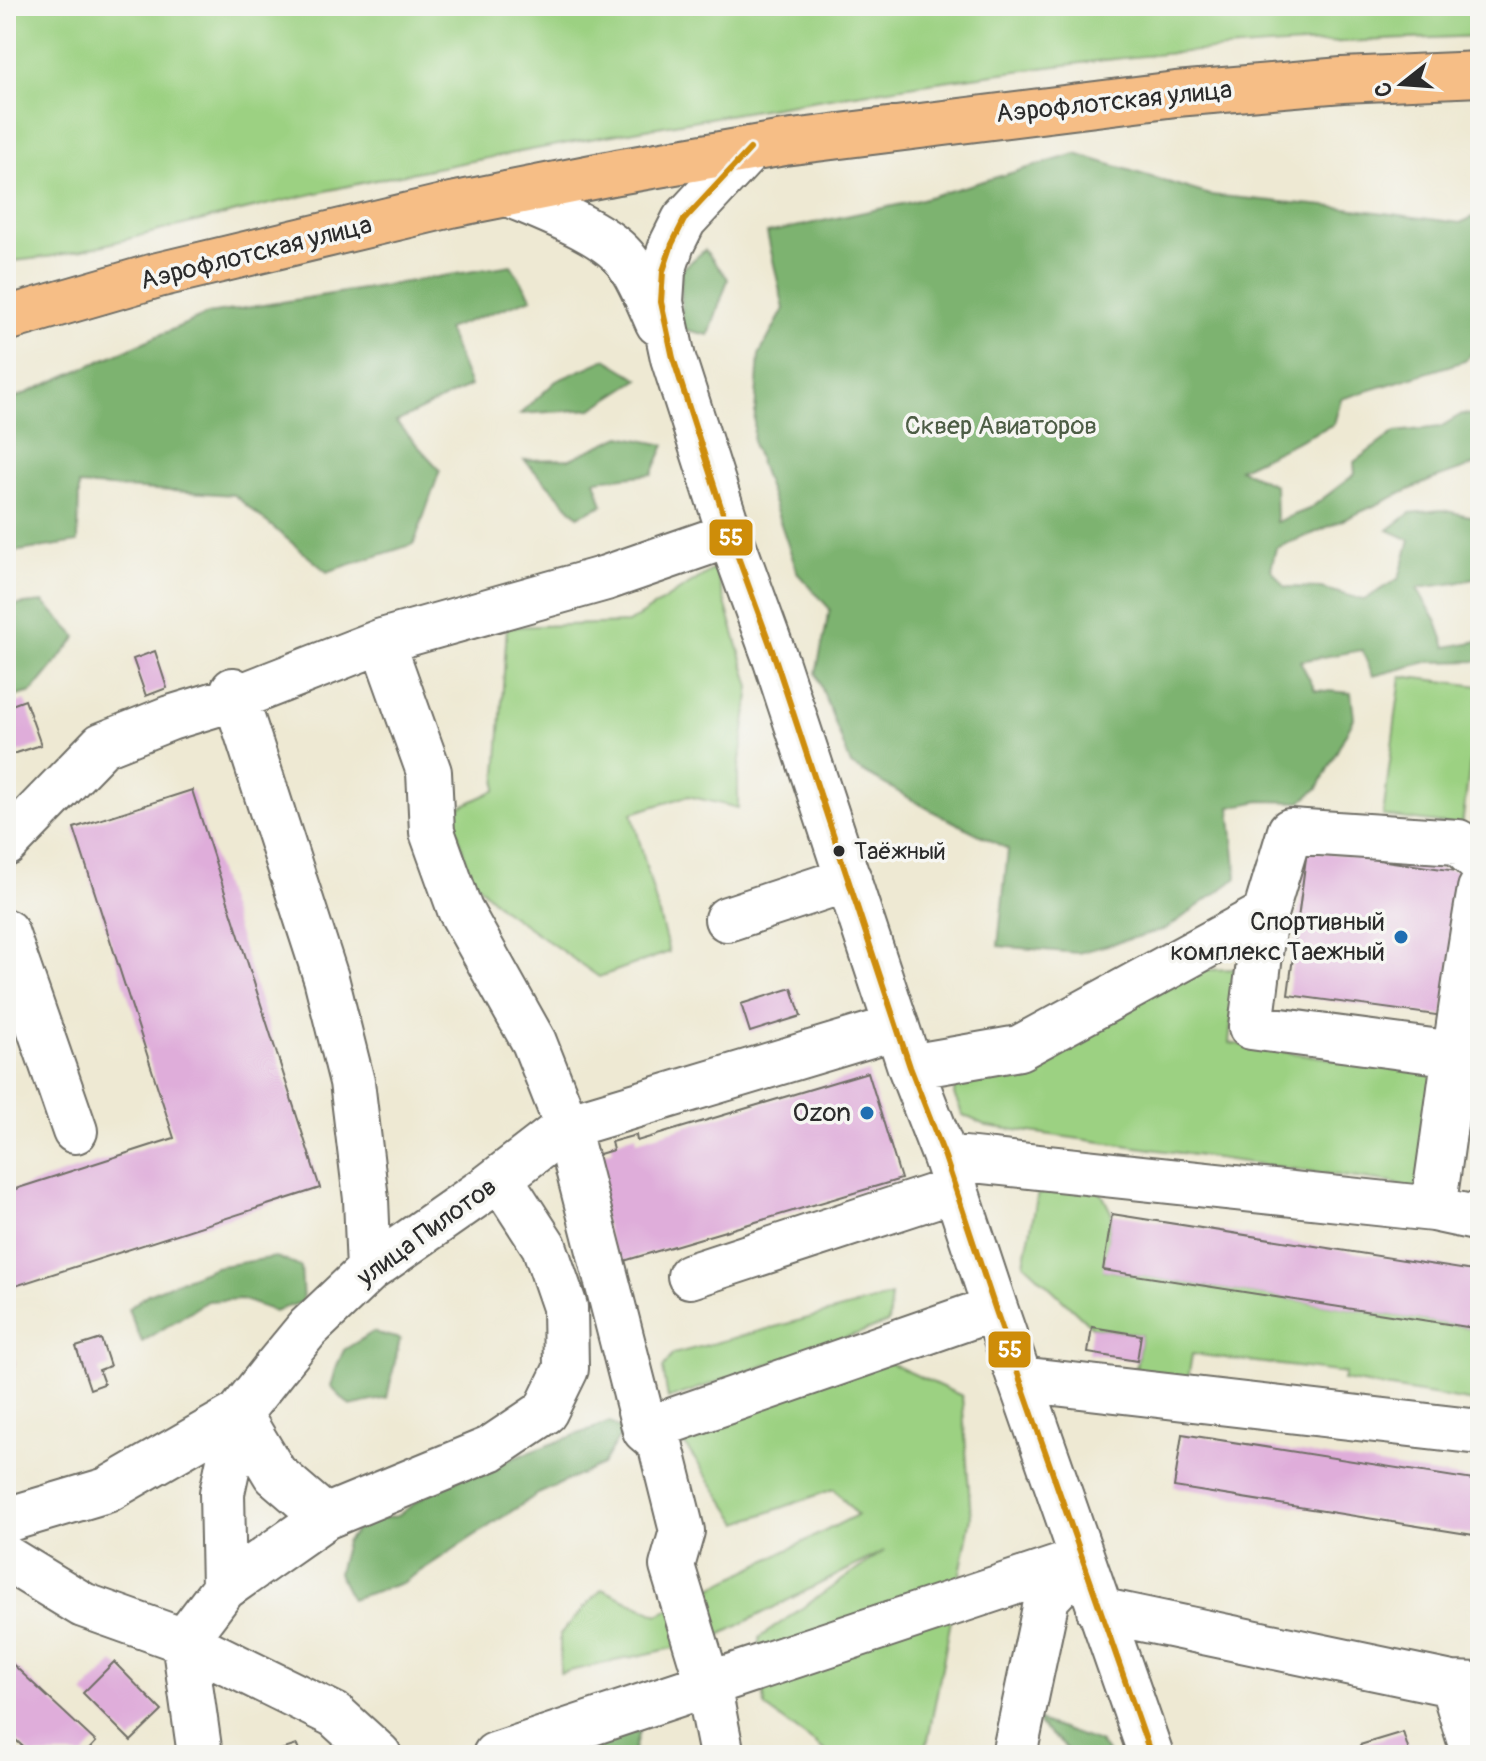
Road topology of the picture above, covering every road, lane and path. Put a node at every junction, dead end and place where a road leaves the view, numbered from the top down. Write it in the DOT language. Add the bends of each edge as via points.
graph roads {
  1 [pos="1480,74"];
  2 [pos="750,149"];
  3 [pos="508,194"];
  4 [pos="158,275"];
  5 [pos="6,300"];
  6 [pos="6,319"];
  7 [pos="673,358"];
  8 [pos="730,535"];
  9 [pos="382,641"];
  10 [pos="234,694"];
  11 [pos="6,844"];
  12 [pos="1480,863"];
  13 [pos="849,879"];
  14 [pos="1480,889"];
  15 [pos="1265,914"];
  16 [pos="727,919"];
  17 [pos="6,932"];
  18 [pos="1472,973"];
  19 [pos="904,1047"];
  20 [pos="1455,1054"];
  21 [pos="567,1126"];
  22 [pos="75,1131"];
  23 [pos="951,1173"];
  24 [pos="500,1178"];
  25 [pos="1433,1209"];
  26 [pos="1480,1219"];
  27 [pos="369,1270"];
  28 [pos="690,1276"];
  29 [pos="995,1308"];
  30 [pos="1020,1379"];
  31 [pos="239,1414"];
  32 [pos="645,1430"];
  33 [pos="1480,1432"];
  34 [pos="325,1517"];
  35 [pos="6,1520"];
  36 [pos="6,1558"];
  37 [pos="1082,1560"];
  38 [pos="224,1588"];
  39 [pos="1099,1610"];
  40 [pos="184,1641"];
  41 [pos="708,1684"];
  42 [pos="1466,1684"];
  43 [pos="200,1755"];
  44 [pos="379,1755"];
  45 [pos="495,1755"];
  46 [pos="722,1755"];
  47 [pos="1014,1755"];
  48 [pos="1151,1755"];
  49 [pos="1474,1755"];
  1 -- 2 [label="main road, Аэрофлотская улица" via="1176,94"];
  2 -- 3 [label="main road, Аэрофлотская улица"];
  2 -- 7 [label="street" via="684,220 672,244 661,302"];
  3 -- 4 [label="main road, Аэрофлотская улица"];
  3 -- 7 [label="street" via="616,248"];
  4 -- 5 [label="main road" via="51,297"];
  4 -- 6 [label="main road, Аэрофлотская улица"];
  7 -- 8 [label="street"];
  8 -- 9 [label="street" via="606,578"];
  8 -- 13 [label="street"];
  9 -- 10 [label="street"];
  9 -- 21 [label="street" via="429,772 432,832 460,910 534,1042"];
  10 -- 11 [label="street" via="102,745"];
  10 -- 27 [label="street" via="326,978 352,1082"];
  12 -- 15 [label="street" via="1458,842 1290,831"];
  13 -- 16 [label="street"];
  13 -- 19 [label="street"];
  14 -- 18 [label="street"];
  15 -- 19 [label="street, улица Пилотов" via="1019,1048"];
  15 -- 20 [label="street" via="1251,1027"];
  17 -- 22 [label="street"];
  18 -- 20 [label="street"];
  19 -- 21 [label="street, улица Пилотов"];
  19 -- 23 [label="street"];
  20 -- 25 [label="street"];
  21 -- 24 [label="street, улица Пилотов"];
  21 -- 32 [label="street"];
  23 -- 25 [label="street"];
  23 -- 28 [label="street"];
  23 -- 29 [label="street"];
  24 -- 27 [label="street, улица Пилотов"];
  24 -- 34 [label="street" via="544,1246 565,1307 566,1369 545,1412 490,1449"];
  25 -- 26 [label="street"];
  27 -- 31 [label="street, улица Пилотов" via="308,1328"];
  29 -- 30 [label="street"];
  29 -- 32 [label="street"];
  30 -- 33 [label="street"];
  30 -- 37 [label="street"];
  31 -- 34 [label="street" via="275,1474"];
  31 -- 35 [label="street, улица Пилотов" via="107,1490"];
  31 -- 38 [label="street" via="222,1493"];
  32 -- 41 [label="street" via="660,1443 679,1516 682,1531 672,1566"];
  34 -- 38 [label="street"];
  36 -- 40 [label="street" via="83,1605"];
  37 -- 39 [label="street"];
  37 -- 41 [label="street"];
  37 -- 47 [label="street" via="1047,1598"];
  38 -- 40 [label="street"];
  39 -- 42 [label="street"];
  39 -- 48 [label="street"];
  40 -- 43 [label="street"];
  40 -- 44 [label="street" via="335,1715"];
  41 -- 45 [label="street"];
  41 -- 46 [label="street"];
  42 -- 49 [label="street"];
}
